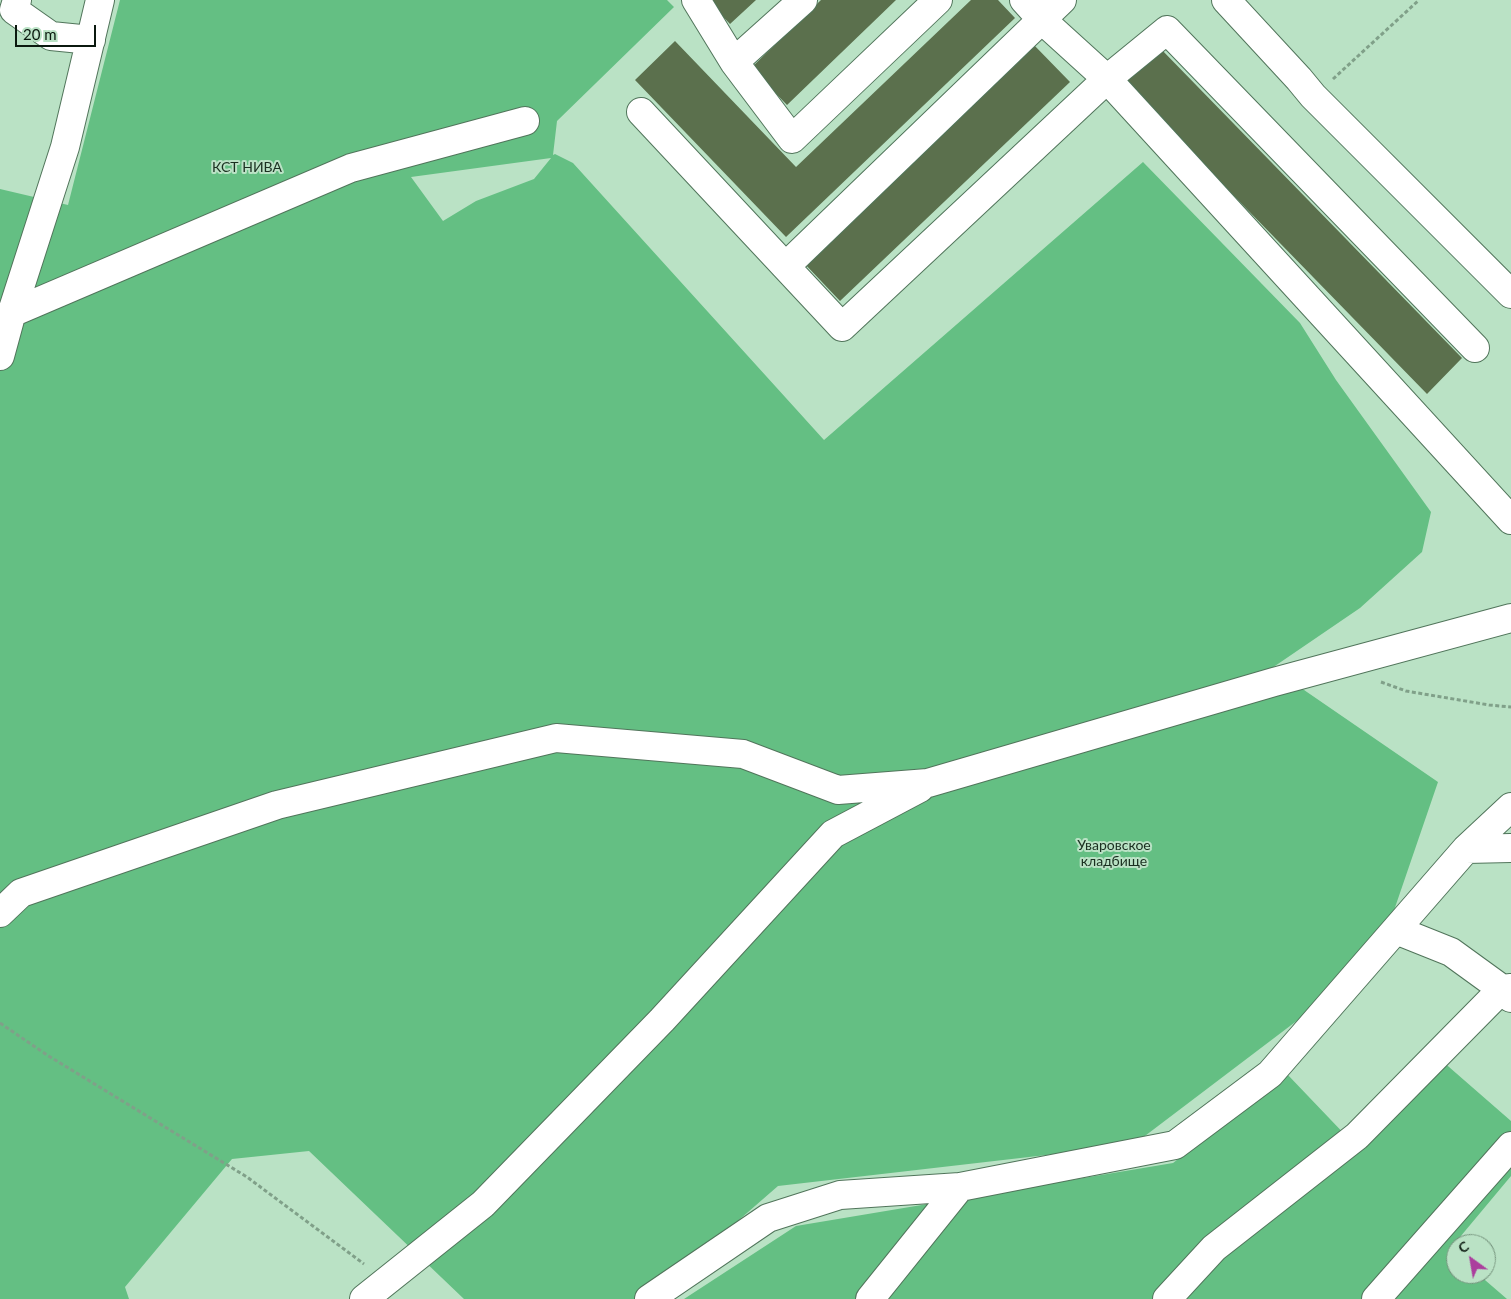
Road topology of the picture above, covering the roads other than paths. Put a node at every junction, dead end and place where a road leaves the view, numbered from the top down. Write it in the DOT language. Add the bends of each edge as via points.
graph roads {
  1 [pos="100,0"];
  2 [pos="696,0"];
  3 [pos="803,0"];
  4 [pos="938,0"];
  5 [pos="1024,0"];
  6 [pos="1062,0"];
  7 [pos="1226,0"];
  8 [pos="10,6"];
  9 [pos="1042,20"];
  10 [pos="91,40"];
  11 [pos="734,62"];
  12 [pos="1107,79"];
  13 [pos="641,112"];
  14 [pos="525,121"];
  15 [pos="786,266"];
  16 [pos="1511,294"];
  17 [pos="6,315"];
  18 [pos="1475,348"];
  19 [pos="0,356"];
  20 [pos="1511,520"];
  21 [pos="1511,618"];
  22 [pos="928,783"];
  23 [pos="1511,807"];
  24 [pos="1511,848"];
  25 [pos="1466,849"];
  26 [pos="0,913"];
  27 [pos="1396,930"];
  28 [pos="1508,992"];
  29 [pos="1511,1146"];
  30 [pos="960,1187"];
  31 [pos="364,1299"];
  32 [pos="649,1299"];
  33 [pos="870,1299"];
  34 [pos="1167,1299"];
  35 [pos="1376,1299"];
  1 -- 10 [label="lane"];
  2 -- 11 [label="lane"];
  3 -- 11 [label="lane"];
  4 -- 11 [label="lane" via="792,139"];
  5 -- 9 [label="lane"];
  6 -- 9 [label="lane"];
  7 -- 16 [label="lane" via="1313,96"];
  8 -- 10 [label="lane" via="51,36"];
  9 -- 12 [label="lane"];
  9 -- 15 [label="lane"];
  10 -- 17 [label="lane" via="65,147"];
  12 -- 15 [label="lane" via="842,327"];
  12 -- 18 [label="lane" via="1166,30"];
  12 -- 20 [label="lane"];
  13 -- 15 [label="lane"];
  14 -- 17 [label="lane" via="351,168"];
  17 -- 19 [label="lane"];
  21 -- 22 [label="lane" via="1274,682"];
  22 -- 26 [label="lane" via="838,790 743,754 556,738 278,805 21,893"];
  22 -- 31 [label="lane" via="834,834 662,1020 483,1204"];
  23 -- 25 [label="lane"];
  24 -- 25 [label="lane"];
  25 -- 27 [label="lane"];
  27 -- 28 [label="lane" via="1451,952"];
  27 -- 30 [label="lane" via="1270,1074 1175,1145"];
  28 -- 34 [label="lane" via="1357,1136 1214,1248"];
  29 -- 35 [label="lane"];
  30 -- 32 [label="lane" via="840,1195 768,1218"];
  30 -- 33 [label="lane"];
}
